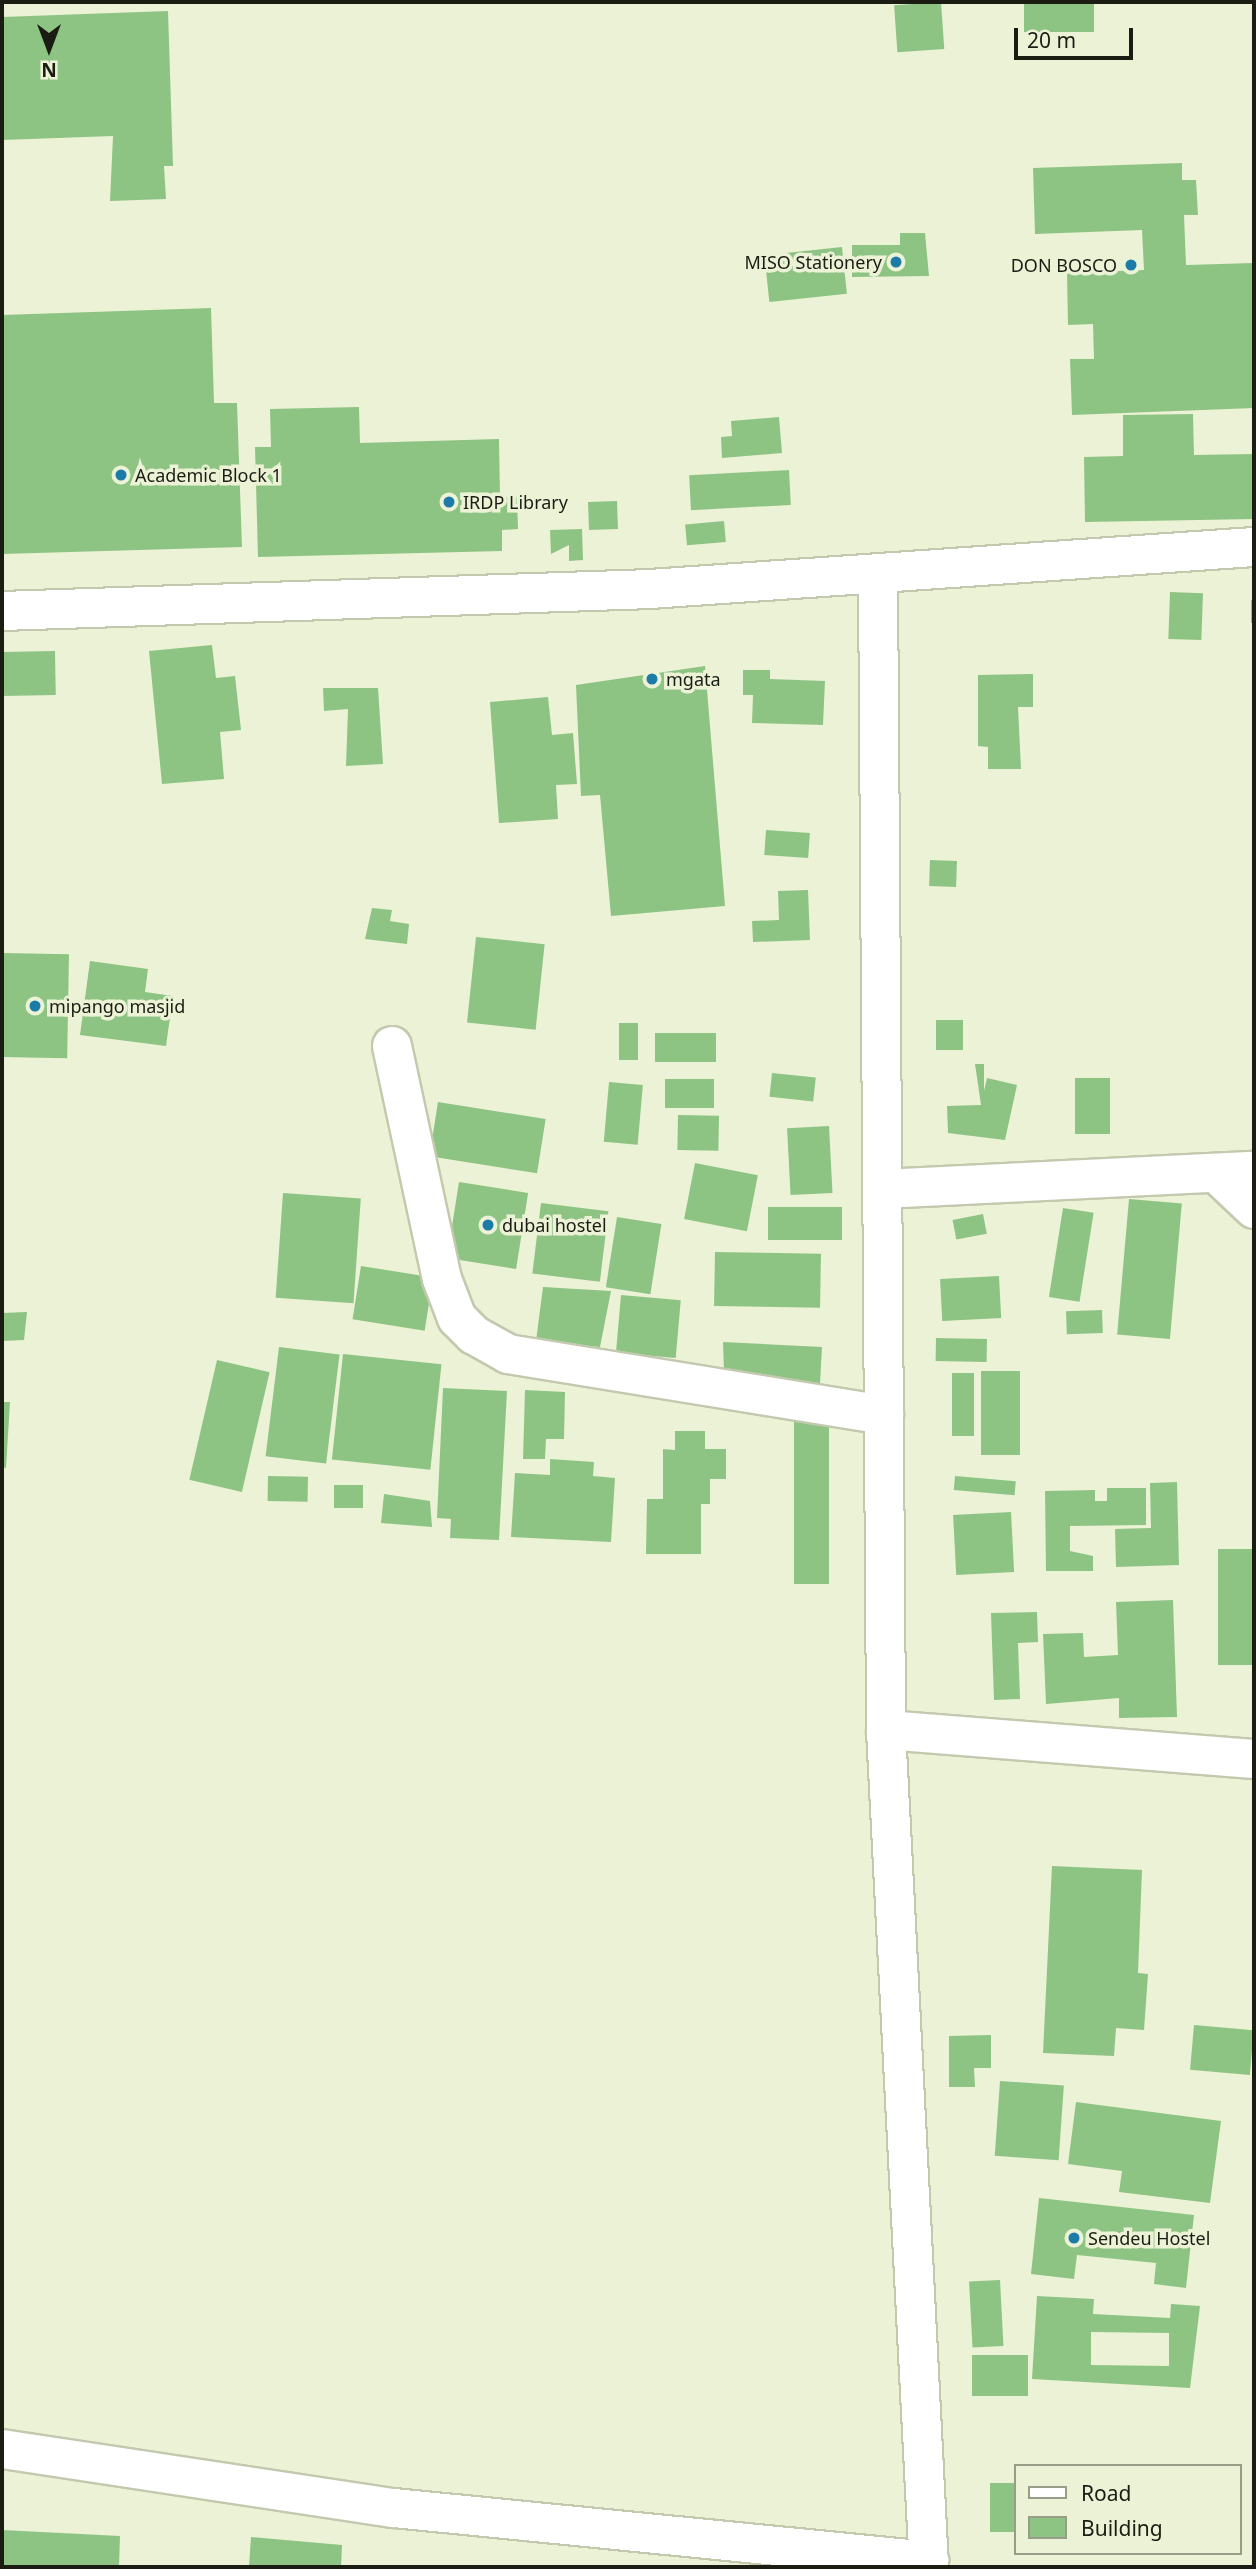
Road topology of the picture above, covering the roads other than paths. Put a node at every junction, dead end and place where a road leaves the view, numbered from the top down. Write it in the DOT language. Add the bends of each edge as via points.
graph roads {
  1 [pos="1254,547"];
  2 [pos="878,577"];
  3 [pos="2,611"];
  4 [pos="391,1046"];
  5 [pos="1236,1172"];
  6 [pos="882,1189"];
  7 [pos="1254,1209"];
  8 [pos="884,1415"];
  9 [pos="886,1730"];
  10 [pos="1254,1759"];
  11 [pos="2,2449"];
  12 [pos="929,2564"];
  1 -- 2 [label="street"];
  2 -- 3 [label="street"];
  2 -- 6 [label="street"];
  4 -- 8 [label="street" via="442,1279 457,1318 474,1335 508,1354"];
  5 -- 6 [label="street"];
  5 -- 7 [label="street"];
  6 -- 8 [label="street"];
  8 -- 9 [label="street"];
  9 -- 10 [label="street"];
  9 -- 12 [label="street"];
  11 -- 12 [label="street" via="394,2508"];
}
